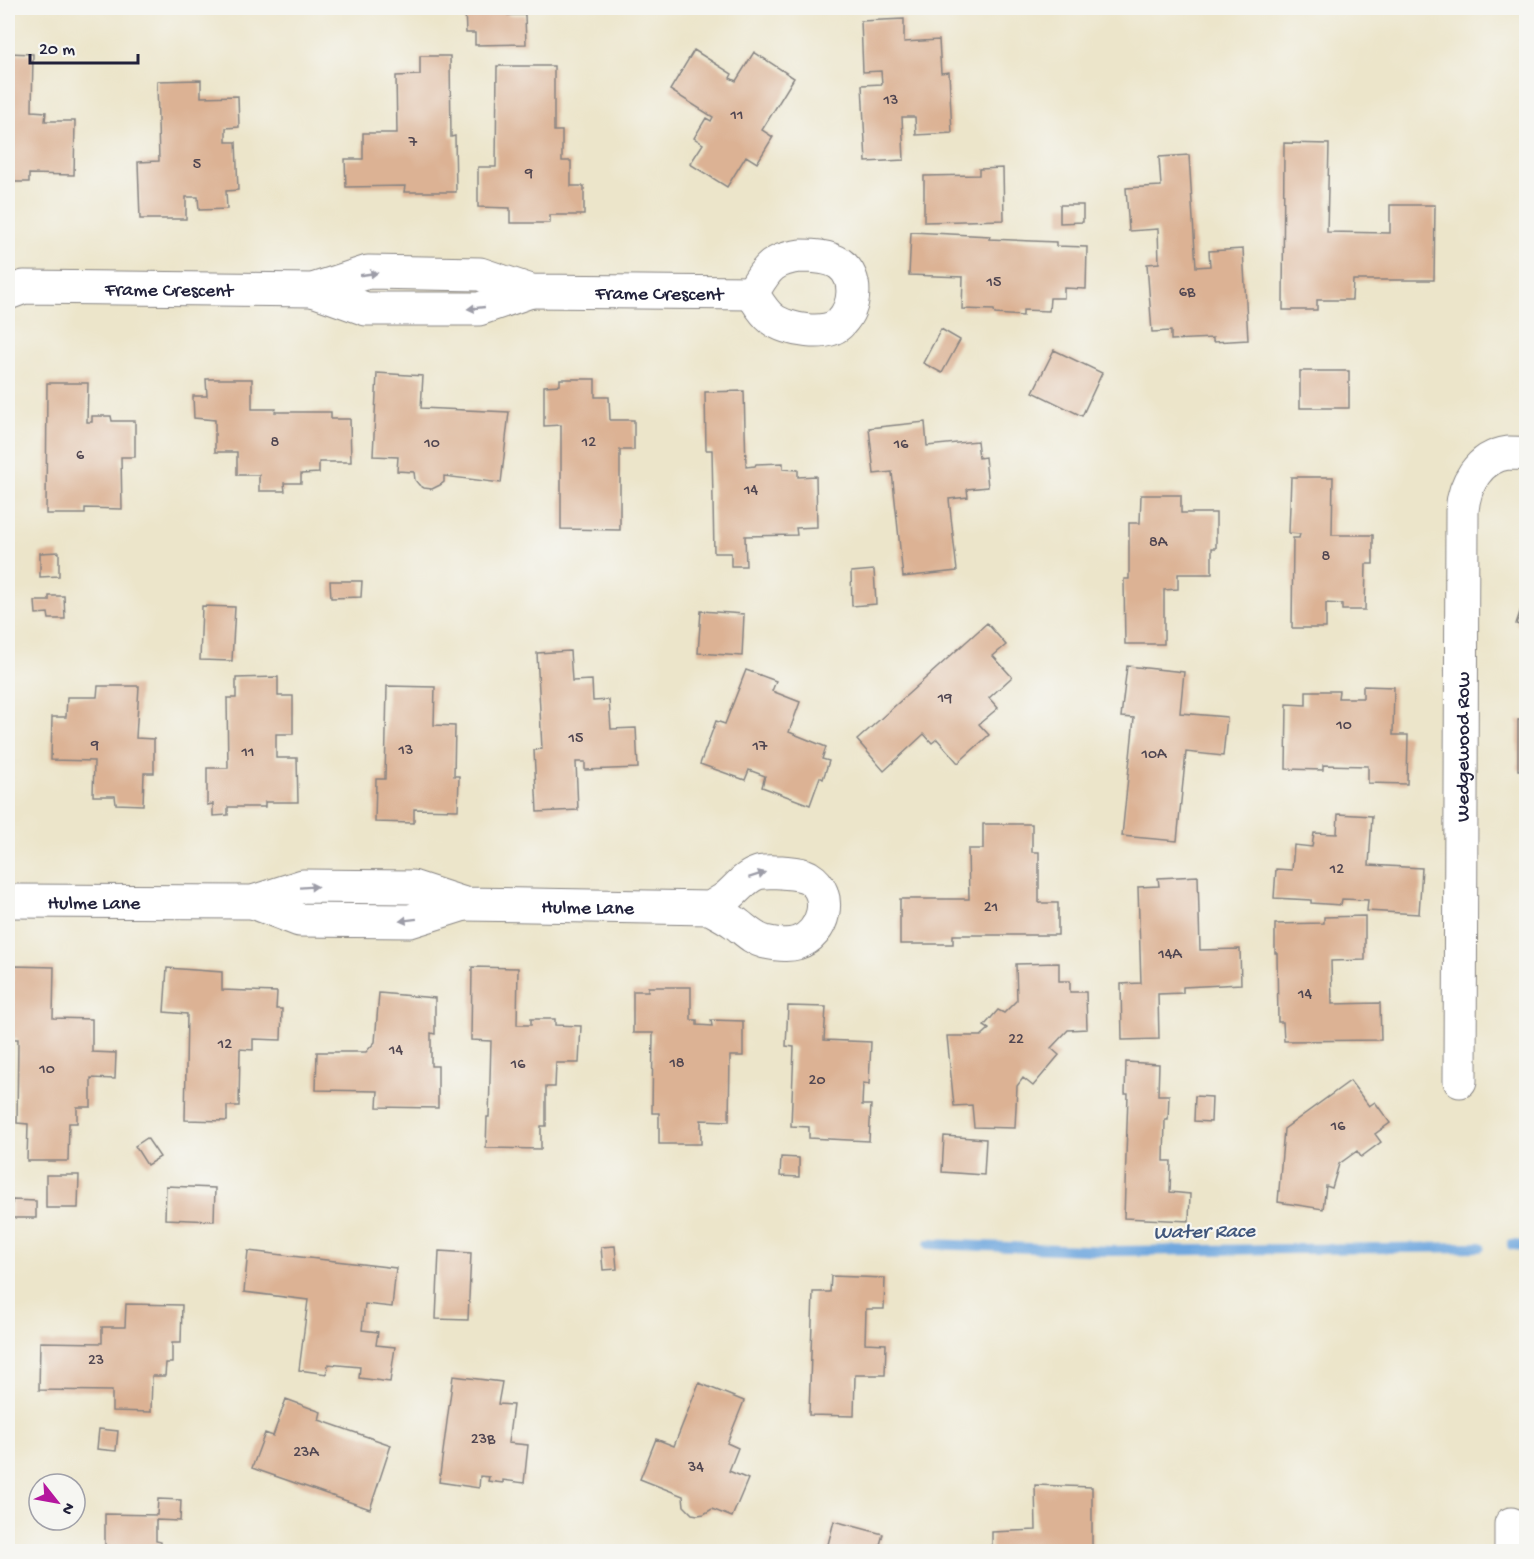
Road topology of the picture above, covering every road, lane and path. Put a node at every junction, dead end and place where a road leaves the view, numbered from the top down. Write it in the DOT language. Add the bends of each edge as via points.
graph roads {
  1 [pos="13,287"];
  2 [pos="752,293"];
  3 [pos="1527,453"];
  4 [pos="8,901"];
  5 [pos="710,908"];
  6 [pos="1461,1081"];
  1 -- 2 [label="street, Frame Crescent" via="313,290 366,309 479,309 531,291"];
  3 -- 6 [label="street, Wedgewood Row" via="1506,453 1482,465 1467,485 1462,504"];
  4 -- 5 [label="street, Hulme Lane" via="253,902 303,886 412,887 464,904"];
}
